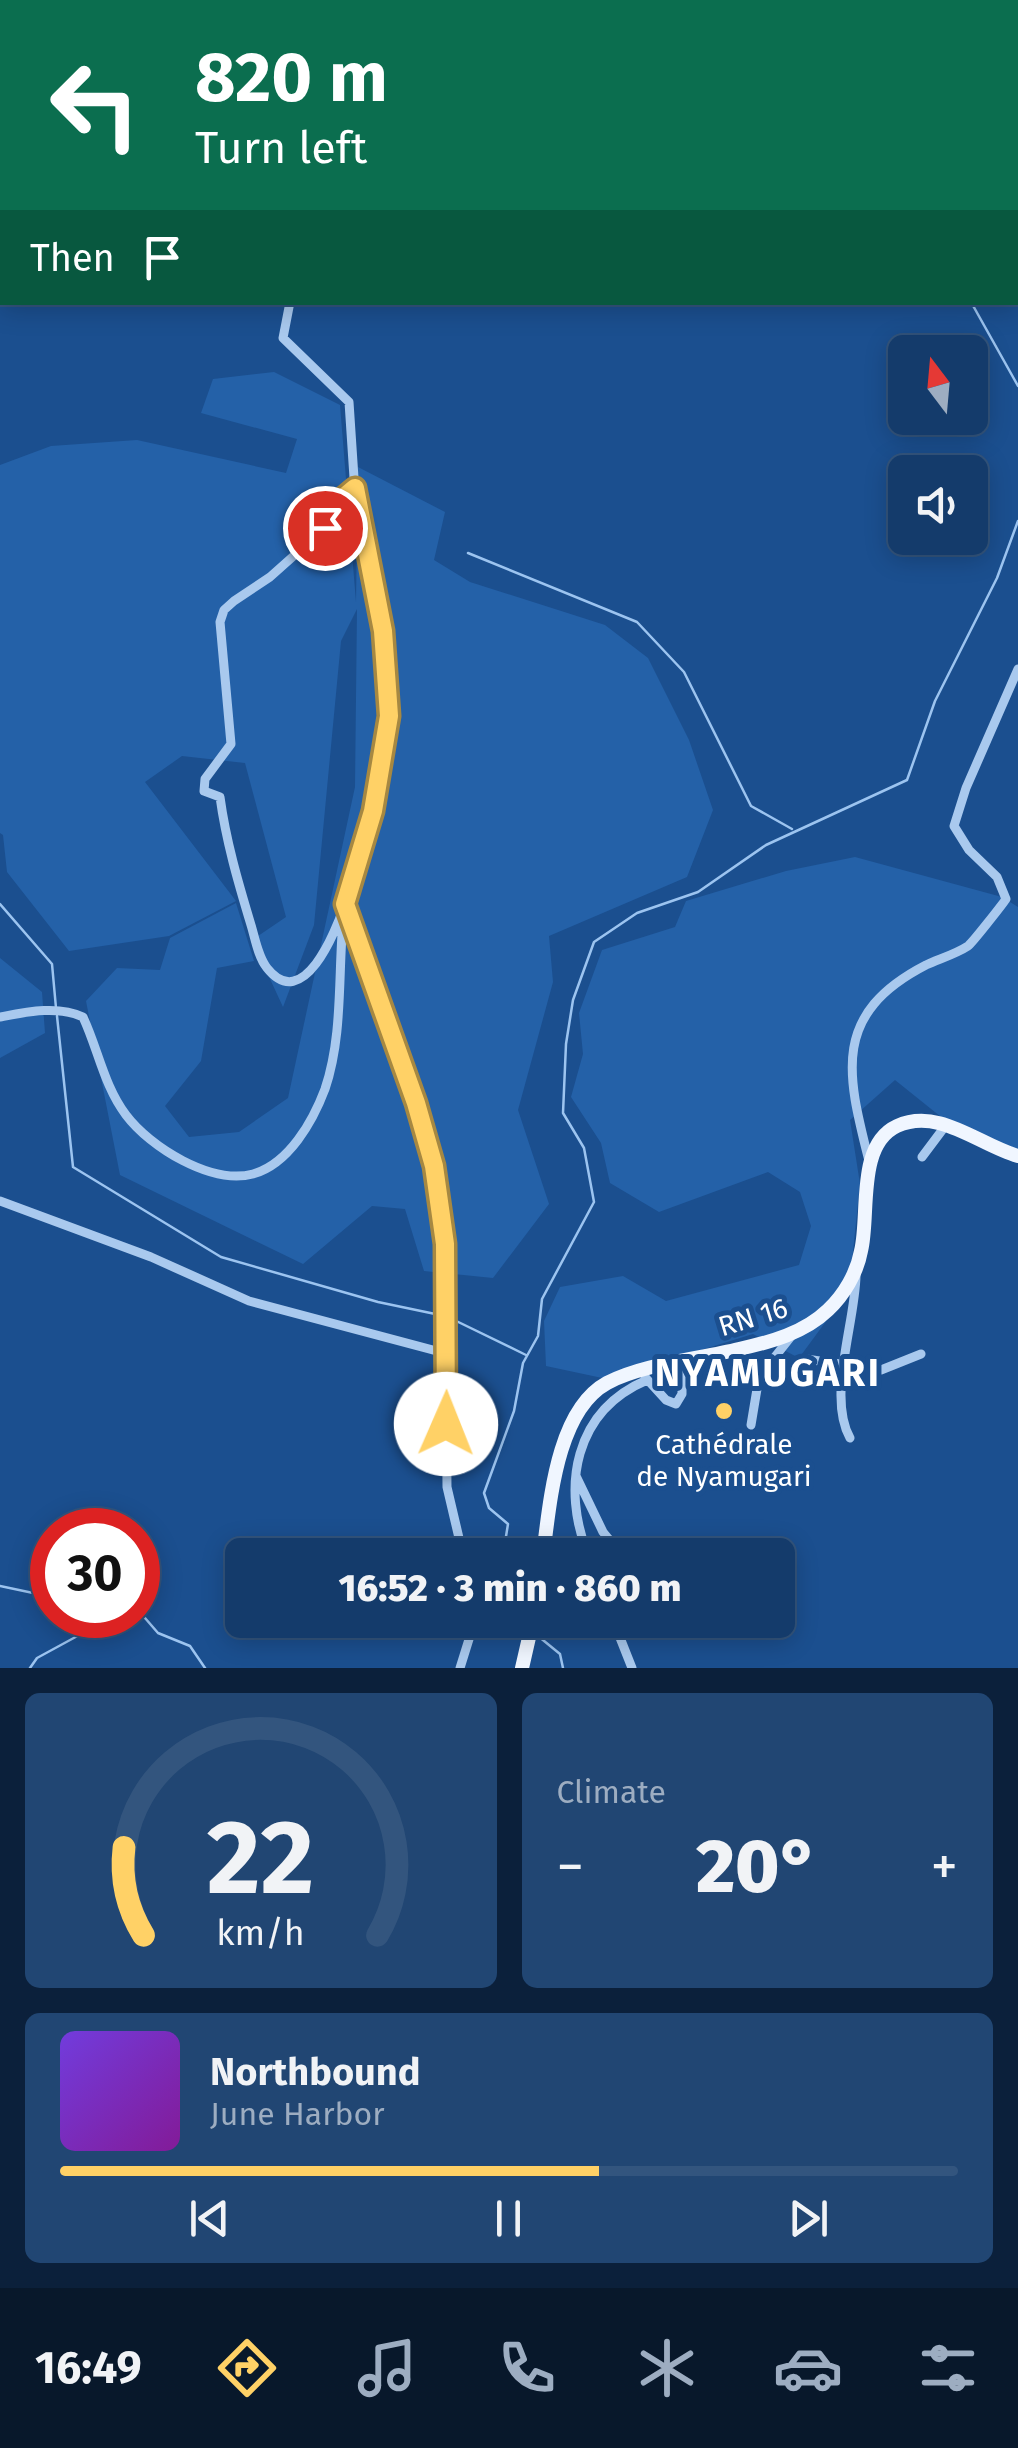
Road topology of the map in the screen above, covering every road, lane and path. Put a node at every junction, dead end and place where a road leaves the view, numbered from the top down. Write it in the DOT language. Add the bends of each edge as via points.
graph roads {
  1 [pos="289,305"];
  2 [pos="355,488"];
  3 [pos="1018,670"];
  4 [pos="345,904"];
  5 [pos="0,1017"];
  6 [pos="946,1125"];
  7 [pos="922,1156"];
  8 [pos="1018,1156"];
  9 [pos="870,1164"];
  10 [pos="0,1201"];
  11 [pos="856,1268"];
  12 [pos="795,1332"];
  13 [pos="448,1354"];
  14 [pos="921,1354"];
  15 [pos="682,1362"];
  16 [pos="844,1366"];
  17 [pos="644,1376"];
  18 [pos="759,1378"];
  19 [pos="751,1425"];
  20 [pos="850,1438"];
  21 [pos="574,1474"];
  22 [pos="459,1538"];
  23 [pos="547,1538"];
  24 [pos="582,1538"];
  25 [pos="608,1538"];
  26 [pos="529,1638"];
  27 [pos="621,1638"];
  28 [pos="472,1640"];
  29 [pos="460,1668"];
  30 [pos="522,1668"];
  31 [pos="632,1668"];
  1 -- 2 [label="street" via="283,338 348,402"];
  2 -- 4 [label="street" via="383,631 389,716 373,811"];
  2 -- 4 [label="street" via="325,528 224,610 231,744 205,779 204,791 220,797 227,845 273,974 301,978 318,964"];
  3 -- 9 [label="street" via="954,826 997,877 1006,899 971,945 896,982 859,1032 850,1056 852,1096"];
  4 -- 5 [label="street" via="338,1020 325,1087 301,1137 253,1174 225,1175 190,1164 149,1137 114,1093 83,1017"];
  4 -- 13 [label="street" via="430,1144 445,1244"];
  6 -- 7 [label="street"];
  6 -- 8 [label="main road"];
  6 -- 9 [label="main road" via="926,1120 896,1126"];
  9 -- 11 [label="main road, RN 16 / RN 16"];
  10 -- 13 [label="street" via="249,1300"];
  11 -- 12 [label="main road, RN 16 / RN 16" via="830,1309"];
  11 -- 16 [label="street"];
  12 -- 15 [label="main road, RN 16 / RN 16"];
  12 -- 18 [label="street"];
  13 -- 22 [label="street" via="447,1486"];
  14 -- 16 [label="street" via="880,1370"];
  15 -- 17 [label="main road, RN 16 / RN 16"];
  15 -- 17 [label="street" via="676,1404"];
  16 -- 18 [label="street" via="806,1359"];
  16 -- 20 [label="street" via="841,1422"];
  17 -- 21 [label="street" via="614,1399 588,1434"];
  17 -- 23 [label="main road, RN 16 / RN 16" via="598,1389 575,1418 562,1448"];
  18 -- 19 [label="street"];
  21 -- 24 [label="street" via="574,1515"];
  21 -- 25 [label="street"];
  26 -- 30 [label="main road"];
  27 -- 31 [label="street"];
  28 -- 29 [label="street"];
}
